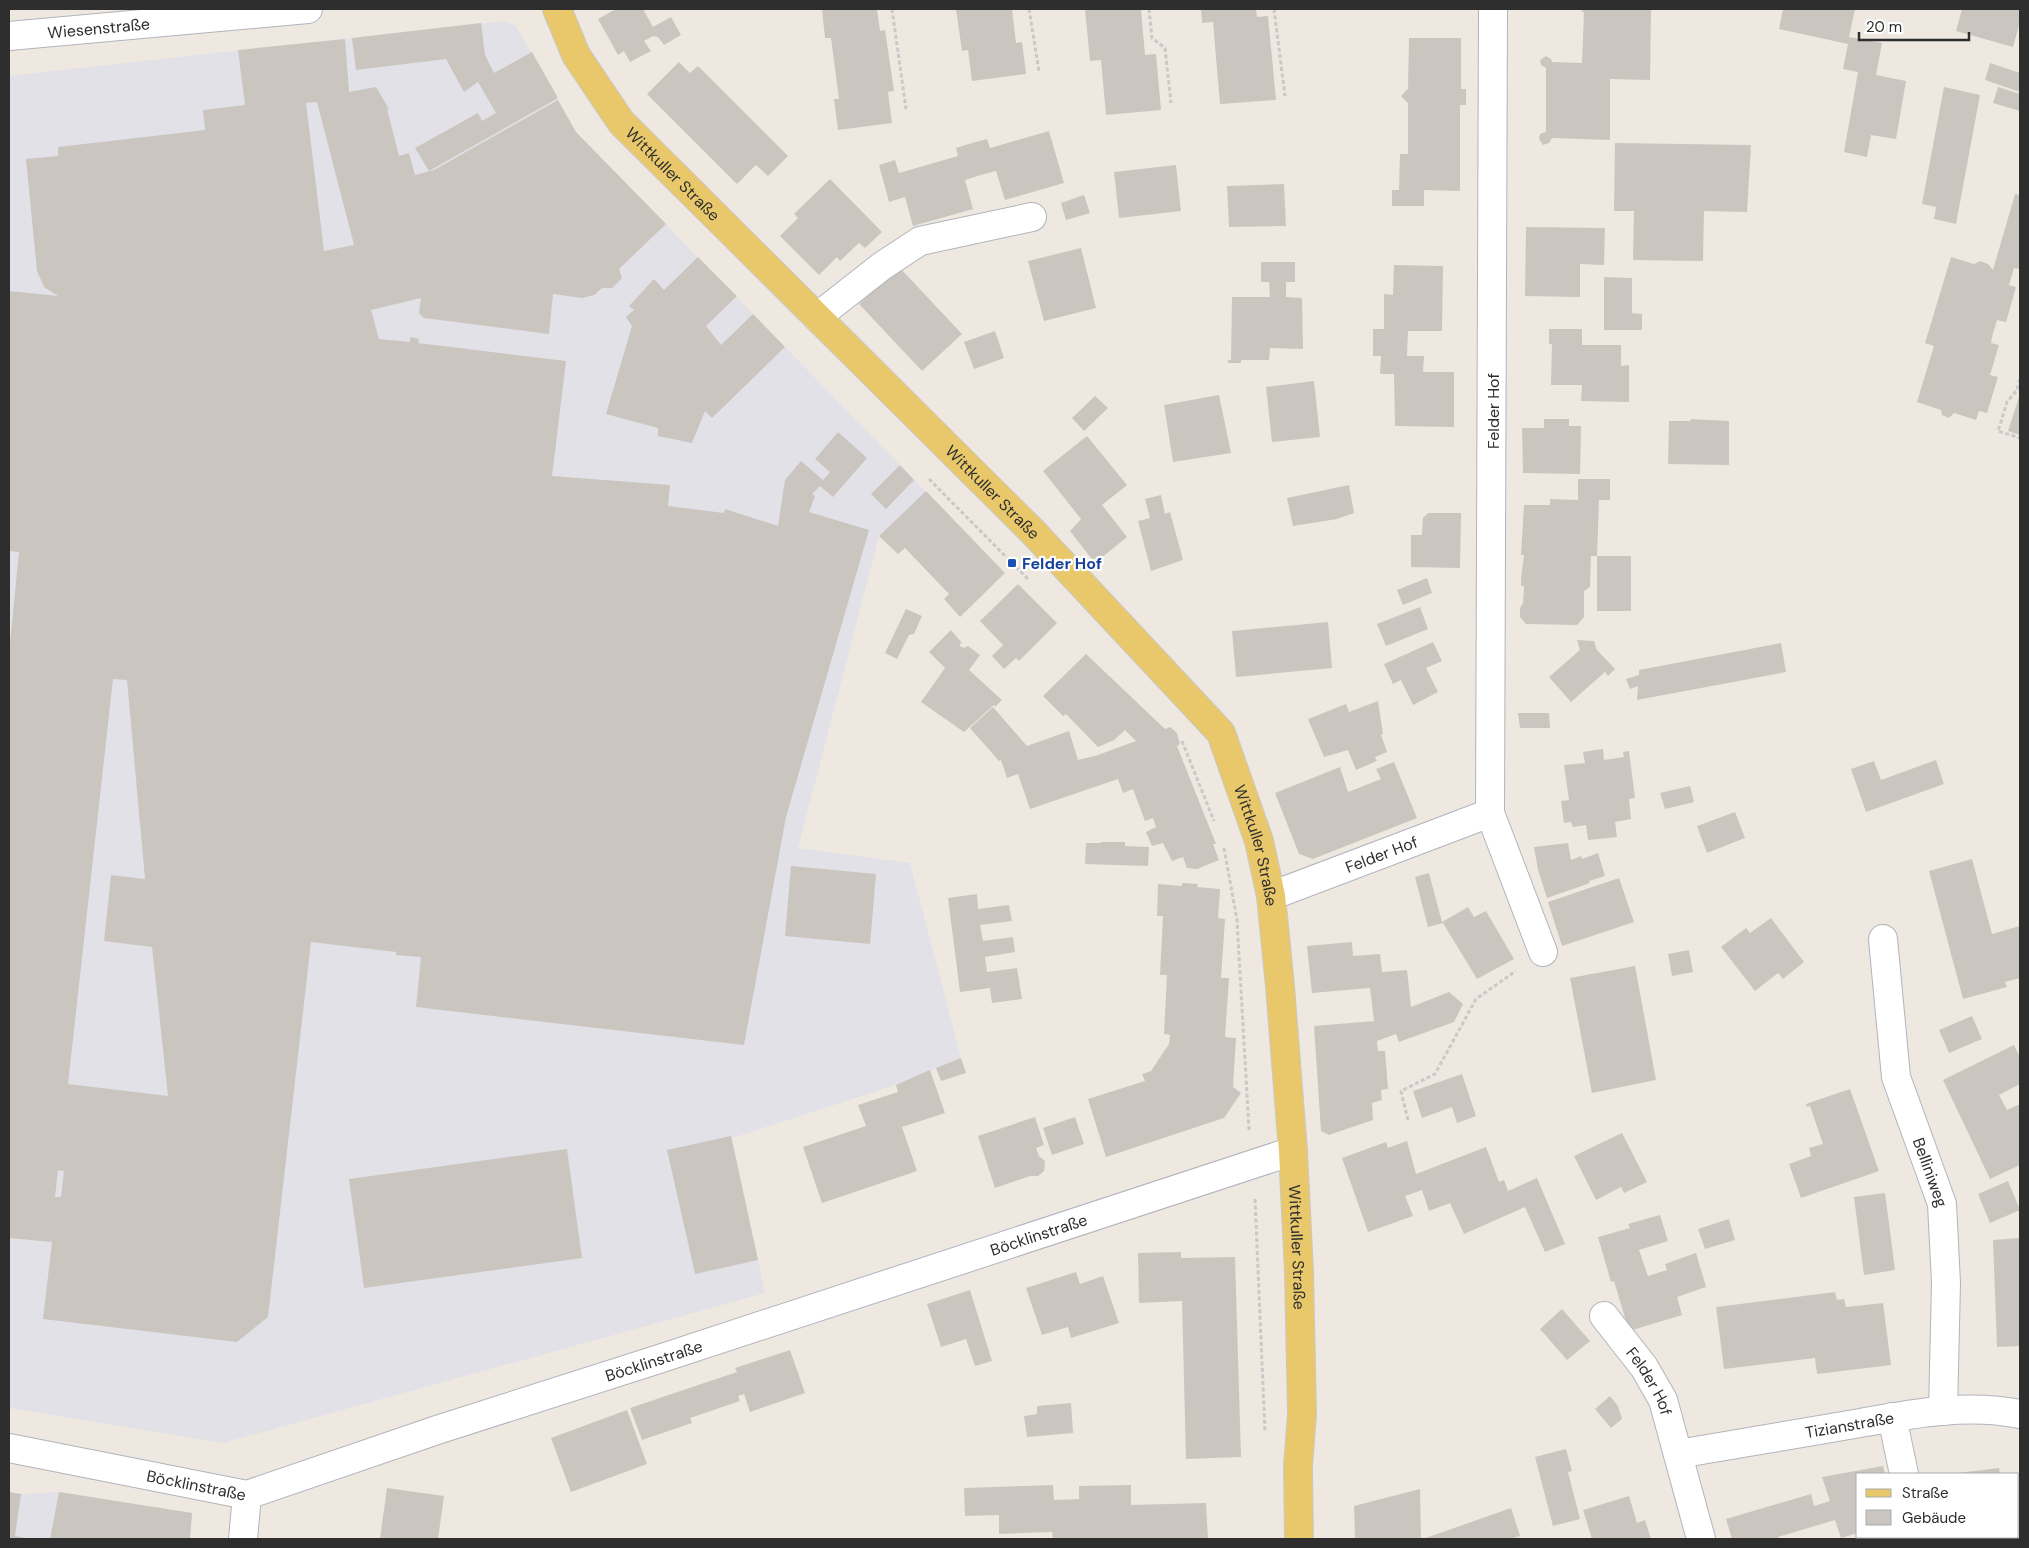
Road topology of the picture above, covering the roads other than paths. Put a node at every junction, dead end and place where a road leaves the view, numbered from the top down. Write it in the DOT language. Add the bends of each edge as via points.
graph roads {
  1 [pos="308,9"];
  2 [pos="557,9"];
  3 [pos="1493,9"];
  4 [pos="9,36"];
  5 [pos="1032,217"];
  6 [pos="817,317"];
  7 [pos="1490,812"];
  8 [pos="1270,896"];
  9 [pos="1883,939"];
  10 [pos="1543,952"];
  11 [pos="1293,1151"];
  12 [pos="1604,1316"];
  13 [pos="1943,1411"];
  14 [pos="2020,1414"];
  15 [pos="1892,1418"];
  16 [pos="9,1448"];
  17 [pos="1678,1454"];
  18 [pos="1904,1473"];
  19 [pos="247,1495"];
  20 [pos="243,1539"];
  21 [pos="1299,1539"];
  22 [pos="1701,1539"];
  1 -- 4 [label="street, Wiesenstraße"];
  2 -- 6 [label="main road, Wittkuller Straße" via="576,56 621,122"];
  3 -- 7 [label="street, Felder Hof"];
  5 -- 6 [label="street" via="920,241"];
  6 -- 8 [label="main road, Wittkuller Straße" via="1034,533 1221,733 1260,841"];
  7 -- 8 [label="street, Felder Hof"];
  7 -- 10 [label="street, Felder Hof"];
  8 -- 11 [label="main road, Wittkuller Straße"];
  9 -- 13 [label="street, Belliniweg" via="1896,1078 1942,1204 1946,1283"];
  11 -- 19 [label="street, Böcklinstraße"];
  11 -- 21 [label="main road, Wittkuller Straße" via="1302,1404 1298,1466"];
  12 -- 17 [label="street, Felder Hof" via="1644,1366 1663,1400"];
  13 -- 14 [label="street, Tizianstraße" via="1993,1410"];
  13 -- 15 [label="street, Tizianstraße"];
  15 -- 17 [label="street, Tizianstraße"];
  15 -- 18 [label="street"];
  16 -- 19 [label="street, Böcklinstraße"];
  17 -- 22 [label="street, Felder Hof"];
  19 -- 20 [label="street"];
}
